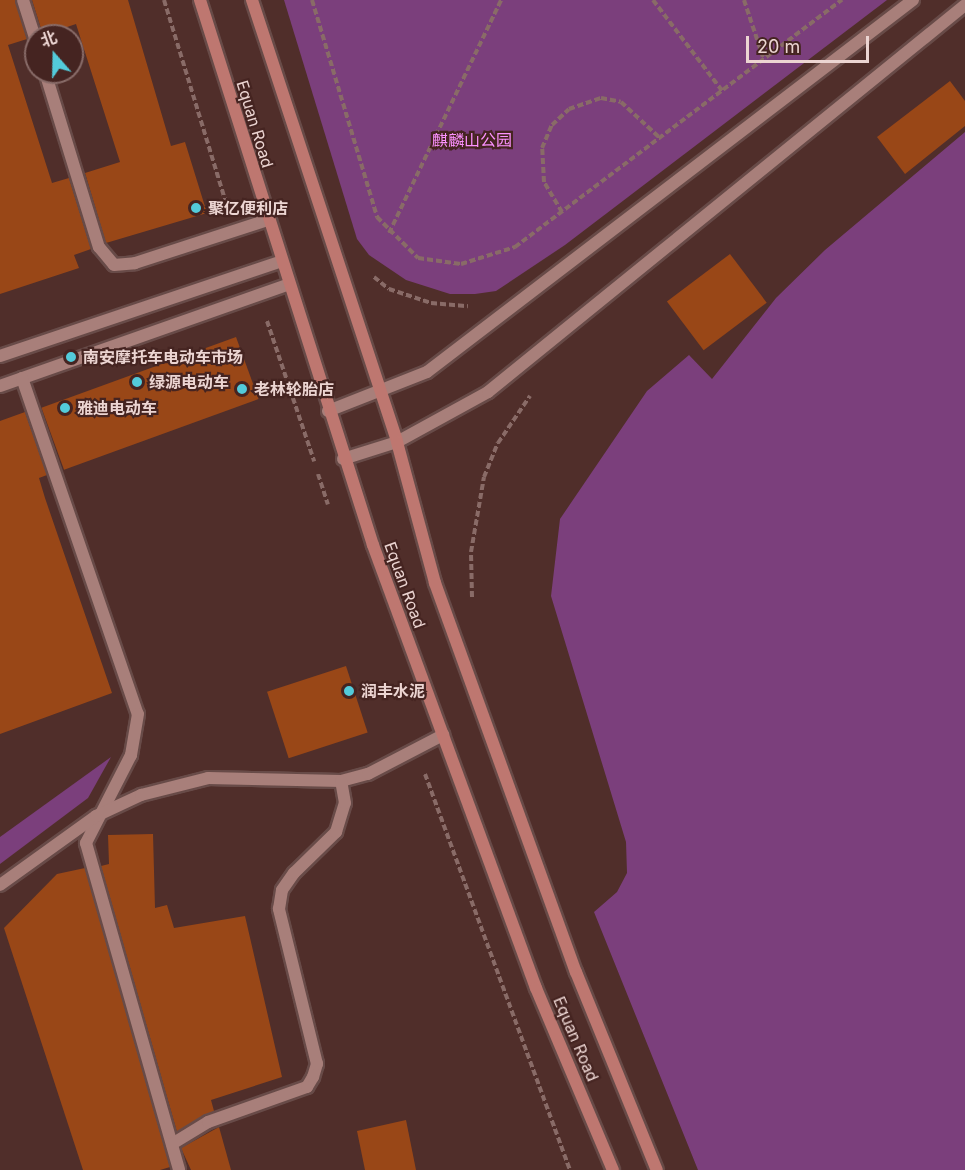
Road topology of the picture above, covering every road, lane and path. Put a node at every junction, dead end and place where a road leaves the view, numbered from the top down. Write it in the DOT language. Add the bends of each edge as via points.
graph roads {
  1 [pos="23,0"];
  2 [pos="200,0"];
  3 [pos="252,0"];
  4 [pos="312,0"];
  5 [pos="501,0"];
  6 [pos="653,0"];
  7 [pos="744,0"];
  8 [pos="842,0"];
  9 [pos="913,0"];
  10 [pos="965,5"];
  11 [pos="31,24"];
  12 [pos="764,60"];
  13 [pos="49,84"];
  14 [pos="723,92"];
  15 [pos="660,138"];
  16 [pos="562,212"];
  17 [pos="267,220"];
  18 [pos="389,233"];
  19 [pos="280,262"];
  20 [pos="371,274"];
  21 [pos="289,284"];
  22 [pos="478,305"];
  23 [pos="0,356"];
  24 [pos="22,378"];
  25 [pos="0,386"];
  26 [pos="538,386"];
  27 [pos="380,394"];
  28 [pos="328,411"];
  29 [pos="397,442"];
  30 [pos="344,459"];
  31 [pos="474,609"];
  32 [pos="443,735"];
  33 [pos="341,781"];
  34 [pos="96,816"];
  35 [pos="0,885"];
  36 [pos="172,1144"];
  37 [pos="179,1170"];
  38 [pos="613,1170"];
  39 [pos="657,1170"];
  1 -- 11 [label="street"];
  2 -- 17 [label="main road, Equan Road"];
  3 -- 27 [label="main road, Equan Road"];
  4 -- 18 [label="path" via="372,204"];
  5 -- 18 [label="path"];
  6 -- 14 [label="path"];
  7 -- 12 [label="path"];
  8 -- 12 [label="path"];
  9 -- 27 [label="street" via="566,270 427,372"];
  10 -- 29 [label="street" via="488,392"];
  12 -- 14 [label="path"];
  13 -- 17 [label="street" via="99,247 114,265 135,263"];
  14 -- 15 [label="path"];
  15 -- 16 [label="path"];
  15 -- 16 [label="path" via="621,102 601,98 569,109 546,135 541,160 544,182"];
  16 -- 18 [label="path" via="514,247 478,263 418,258"];
  17 -- 19 [label="main road, Equan Road"];
  19 -- 21 [label="main road, Equan Road"];
  19 -- 23 [label="street"];
  20 -- 22 [label="path" via="389,289 431,303"];
  21 -- 24 [label="street"];
  21 -- 28 [label="main road, Equan Road"];
  24 -- 25 [label="street"];
  24 -- 34 [label="street" via="138,714 131,755"];
  26 -- 31 [label="path" via="498,442 484,477 471,552"];
  27 -- 28 [label="street"];
  27 -- 29 [label="main road, Equan Road"];
  28 -- 30 [label="main road, Equan Road"];
  29 -- 30 [label="street"];
  29 -- 39 [label="main road, Equan Road" via="435,583 495,754"];
  30 -- 32 [label="main road, Equan Road"];
  32 -- 33 [label="street" via="368,774"];
  32 -- 38 [label="main road, Equan Road" via="536,988"];
  33 -- 34 [label="street" via="208,778 141,795"];
  33 -- 36 [label="street" via="345,802 336,832 294,873 282,890 279,909 317,1064 313,1077 307,1087 208,1122"];
  34 -- 35 [label="street"];
  34 -- 36 [label="street" via="86,843 89,861"];
  36 -- 37 [label="street"];
}
